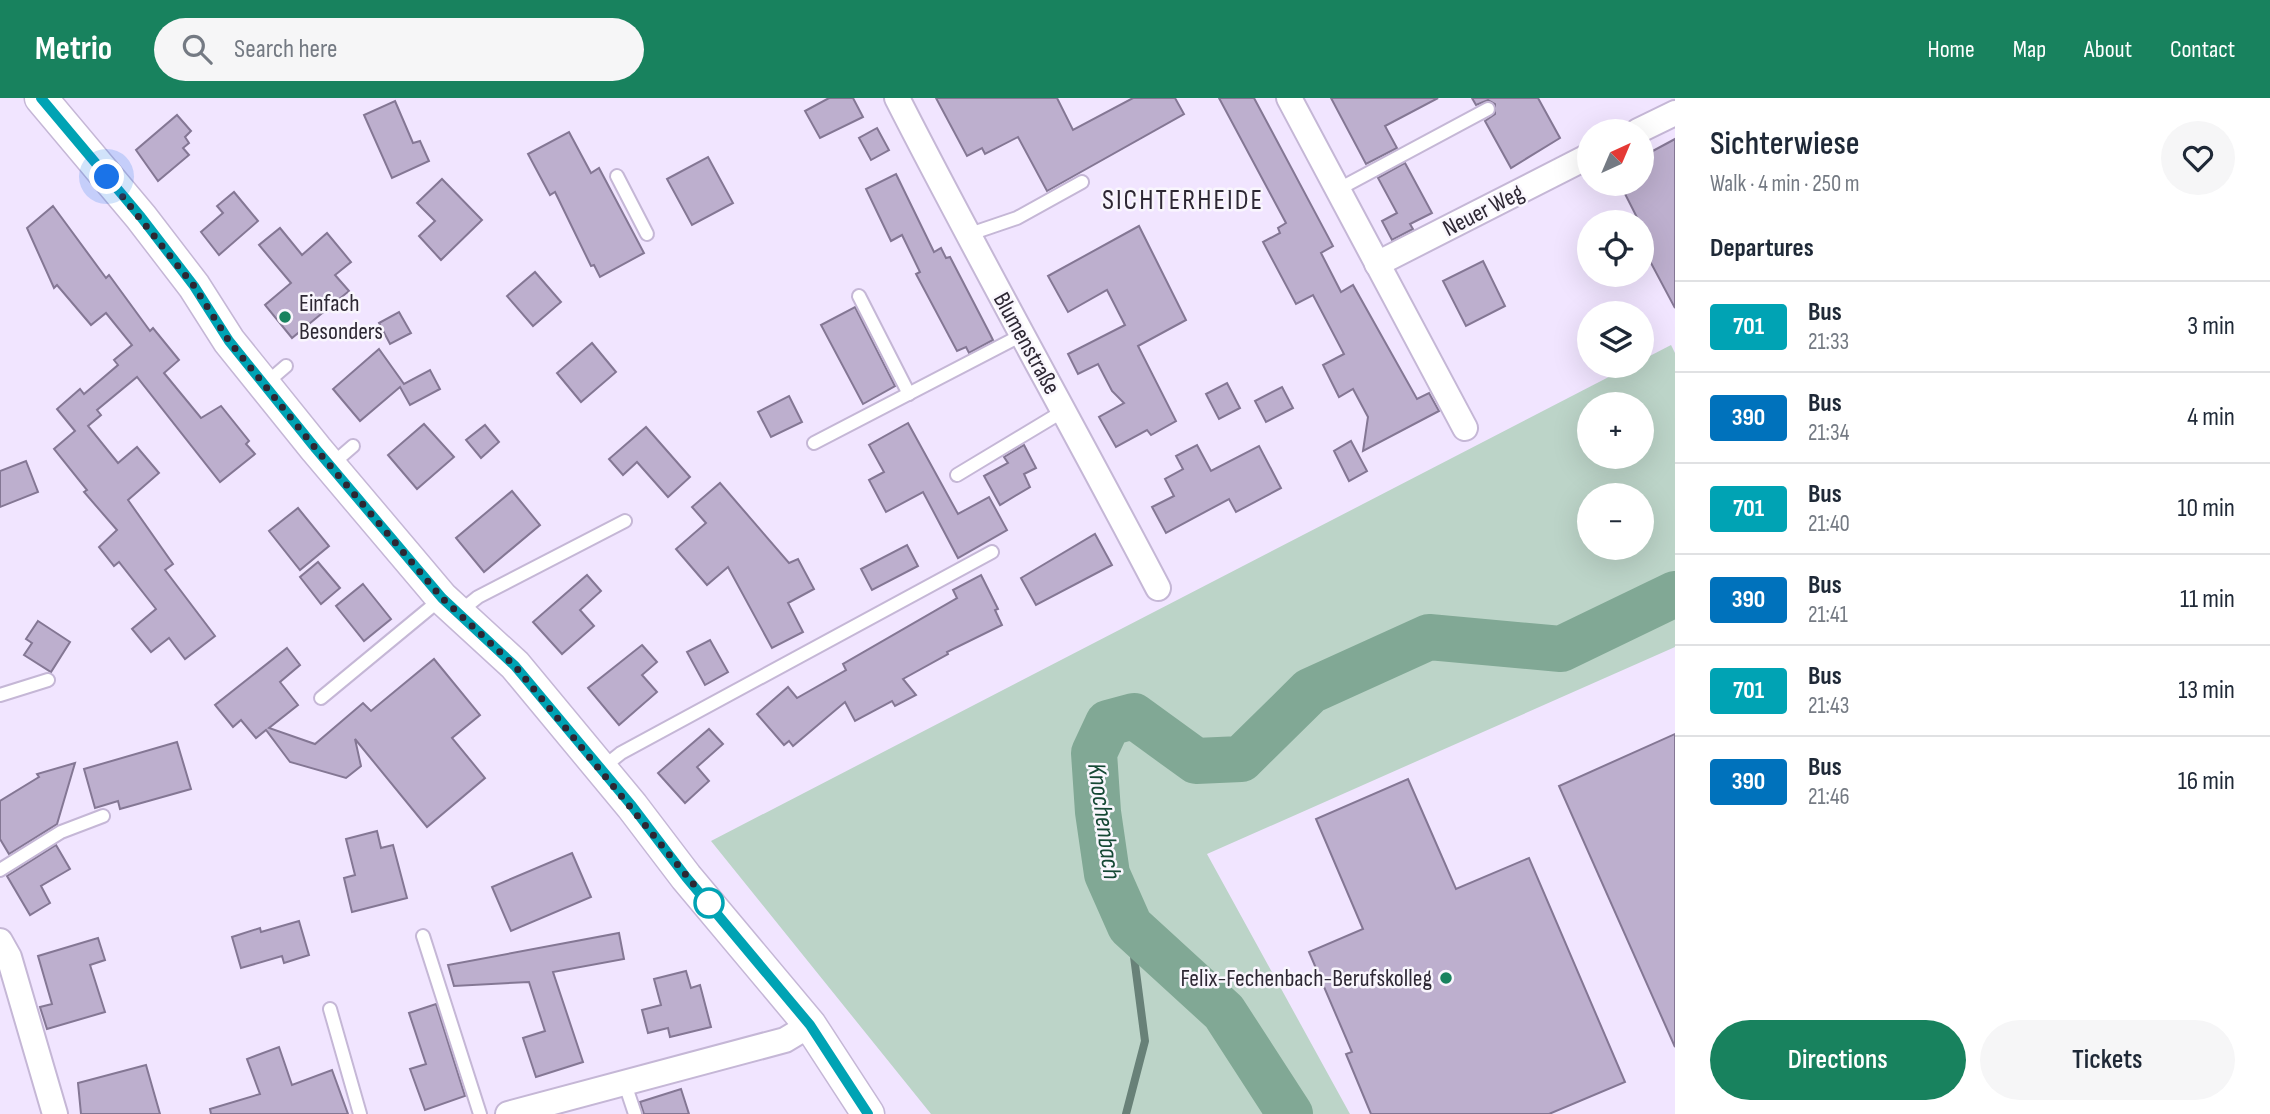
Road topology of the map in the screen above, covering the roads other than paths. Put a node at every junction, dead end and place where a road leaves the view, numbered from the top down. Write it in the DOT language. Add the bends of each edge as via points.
graph roads {
  1 [pos="41,98"];
  2 [pos="897,98"];
  3 [pos="1289,98"];
  4 [pos="1488,109"];
  5 [pos="1675,113"];
  6 [pos="1654,124"];
  7 [pos="1577,162"];
  8 [pos="617,176"];
  9 [pos="1082,182"];
  10 [pos="1337,190"];
  11 [pos="647,234"];
  12 [pos="967,235"];
  13 [pos="1377,264"];
  14 [pos="859,296"];
  15 [pos="1022,335"];
  16 [pos="909,394"];
  17 [pos="1065,410"];
  18 [pos="1465,428"];
  19 [pos="814,443"];
  20 [pos="957,475"];
  21 [pos="625,521"];
  22 [pos="992,552"];
  23 [pos="1158,588"];
  24 [pos="450,606"];
  25 [pos="48,680"];
  26 [pos="0,695"];
  27 [pos="321,698"];
  28 [pos="601,769"];
  29 [pos="103,816"];
  30 [pos="0,870"];
  31 [pos="423,936"];
  32 [pos="0,941"];
  33 [pos="330,1009"];
  34 [pos="810,1025"];
  35 [pos="625,1084"];
  36 [pos="55,1114"];
  37 [pos="360,1114"];
  38 [pos="480,1114"];
  39 [pos="508,1114"];
  40 [pos="635,1114"];
  41 [pos="867,1114"];
  1 -- 24 [label="street" via="147,211 198,283 229,341 275,376 324,458"];
  2 -- 12 [label="street, Blumenstraße"];
  3 -- 10 [label="street"];
  4 -- 10 [label="lane"];
  5 -- 6 [label="street"];
  7 -- 13 [label="street, Neuer Weg"];
  8 -- 11 [label="lane"];
  9 -- 12 [label="lane" via="1017,218"];
  10 -- 13 [label="street"];
  12 -- 15 [label="street, Blumenstraße"];
  13 -- 18 [label="street"];
  14 -- 16 [label="lane"];
  15 -- 16 [label="lane"];
  15 -- 17 [label="street, Blumenstraße"];
  16 -- 19 [label="lane"];
  17 -- 20 [label="lane"];
  17 -- 23 [label="street, Blumenstraße"];
  21 -- 24 [label="lane" via="478,597"];
  22 -- 28 [label="lane" via="621,753"];
  24 -- 27 [label="lane"];
  24 -- 28 [label="street" via="515,666"];
  25 -- 26 [label="lane"];
  28 -- 34 [label="street"];
  29 -- 30 [label="lane" via="61,832"];
  31 -- 38 [label="lane"];
  32 -- 36 [label="street" via="9,957"];
  33 -- 37 [label="lane"];
  34 -- 35 [label="street" via="785,1040"];
  34 -- 41 [label="street"];
  35 -- 39 [label="street"];
  35 -- 40 [label="lane"];
}
